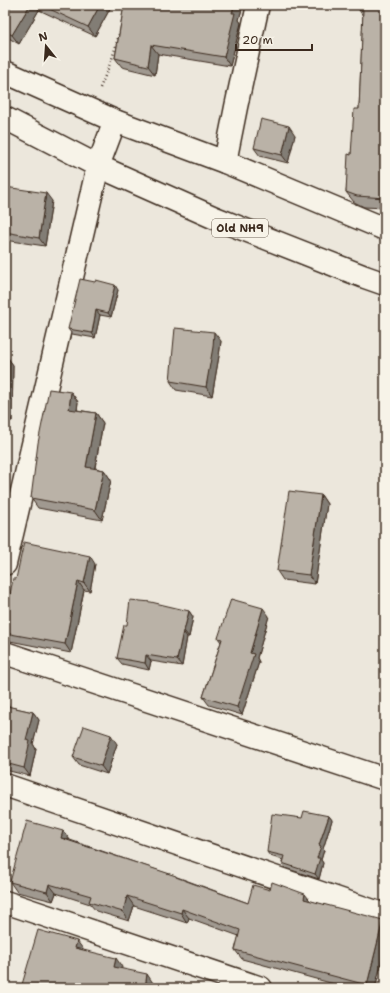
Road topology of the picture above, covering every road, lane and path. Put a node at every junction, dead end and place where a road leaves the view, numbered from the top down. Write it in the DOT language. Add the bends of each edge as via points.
graph roads {
  1 [pos="258,5"];
  2 [pos="122,25"];
  3 [pos="5,72"];
  4 [pos="90,110"];
  5 [pos="5,118"];
  6 [pos="114,121"];
  7 [pos="225,162"];
  8 [pos="98,166"];
  9 [pos="385,229"];
  10 [pos="385,284"];
  11 [pos="5,564"];
  12 [pos="5,652"];
  13 [pos="385,779"];
  14 [pos="5,785"];
  15 [pos="5,902"];
  16 [pos="385,915"];
  17 [pos="261,988"];
  1 -- 7 [label="street"];
  2 -- 4 [label="path" via="112,59"];
  3 -- 4 [label="street"];
  4 -- 6 [label="street"];
  5 -- 8 [label="street, Old NH9"];
  6 -- 7 [label="street"];
  6 -- 8 [label="street"];
  7 -- 9 [label="street"];
  8 -- 10 [label="street, Old NH9" via="215,218"];
  8 -- 11 [label="street"];
  12 -- 13 [label="street"];
  14 -- 16 [label="street"];
  15 -- 17 [label="street"];
}
